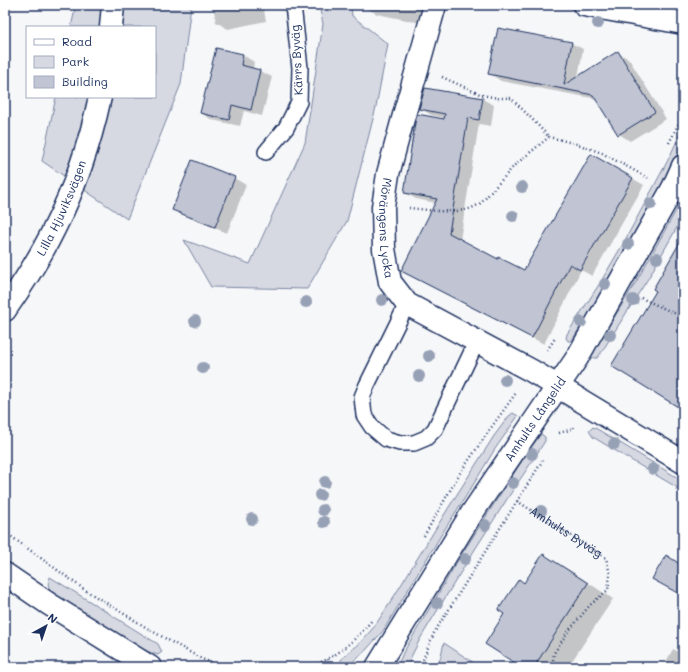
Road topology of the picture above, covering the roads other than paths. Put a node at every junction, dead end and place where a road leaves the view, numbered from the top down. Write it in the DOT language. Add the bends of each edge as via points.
graph roads {
  1 [pos="113,5"];
  2 [pos="293,5"];
  3 [pos="435,5"];
  4 [pos="584,5"];
  5 [pos="683,23"];
  6 [pos="111,26"];
  7 [pos="100,98"];
  8 [pos="266,152"];
  9 [pos="683,166"];
  10 [pos="408,304"];
  11 [pos="5,310"];
  12 [pos="477,341"];
  13 [pos="558,387"];
  14 [pos="683,462"];
  15 [pos="5,574"];
  16 [pos="150,667"];
  17 [pos="377,667"];
  1 -- 6 [label="street"];
  2 -- 8 [label="lane, Kärrs Byväg" via="300,68 299,102 286,128"];
  3 -- 10 [label="street, Mörängens Lycka" via="388,174 383,207 384,249 390,282"];
  4 -- 5 [label="street"];
  7 -- 11 [label="street, Lilla Hjuviksvägen" via="84,160 69,197 42,251"];
  9 -- 13 [label="street, Amhults Långelid" via="585,344"];
  10 -- 12 [label="street, Mörängens Lycka"];
  10 -- 12 [label="lane" via="362,397 364,416 386,439 414,443 426,438 435,429"];
  12 -- 13 [label="street, Mörängens Lycka"];
  13 -- 14 [label="street"];
  13 -- 17 [label="street, Amhults Långelid" via="472,513"];
  15 -- 16 [label="street"];
}
